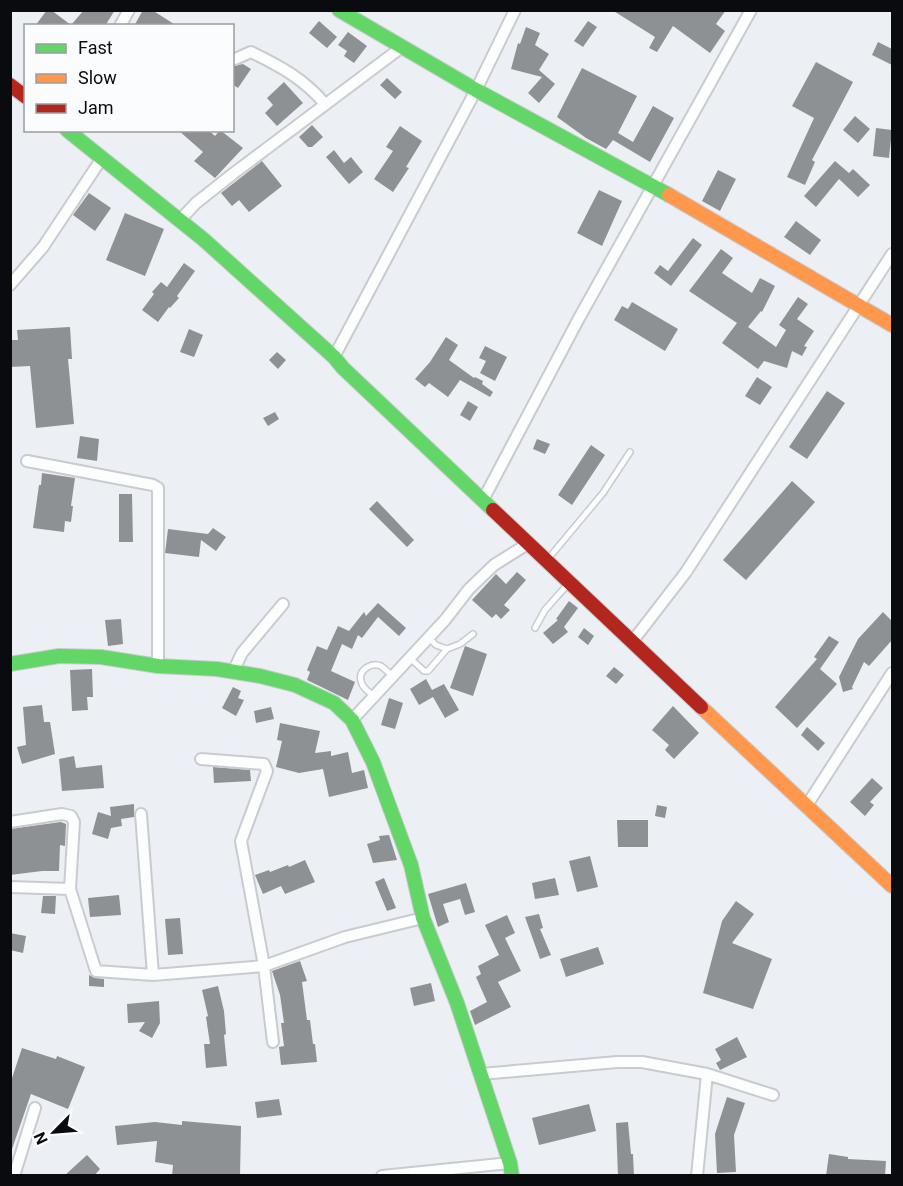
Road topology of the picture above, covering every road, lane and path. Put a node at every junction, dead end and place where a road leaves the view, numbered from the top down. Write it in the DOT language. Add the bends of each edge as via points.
graph roads {
  1 [pos="129,10"];
  2 [pos="339,10"];
  3 [pos="515,10"];
  4 [pos="751,10"];
  5 [pos="121,24"];
  6 [pos="402,47"];
  7 [pos="235,60"];
  8 [pos="10,85"];
  9 [pos="476,90"];
  10 [pos="24,96"];
  11 [pos="326,104"];
  12 [pos="70,132"];
  13 [pos="102,158"];
  14 [pos="653,186"];
  15 [pos="180,220"];
  16 [pos="892,254"];
  17 [pos="10,285"];
  18 [pos="858,306"];
  19 [pos="892,325"];
  20 [pos="334,357"];
  21 [pos="630,452"];
  22 [pos="27,461"];
  23 [pos="483,500"];
  24 [pos="529,543"];
  25 [pos="547,561"];
  26 [pos="570,583"];
  27 [pos="284,604"];
  28 [pos="535,628"];
  29 [pos="473,634"];
  30 [pos="429,638"];
  31 [pos="632,642"];
  32 [pos="447,650"];
  33 [pos="410,658"];
  34 [pos="10,664"];
  35 [pos="158,666"];
  36 [pos="233,672"];
  37 [pos="892,673"];
  38 [pos="393,676"];
  39 [pos="374,697"];
  40 [pos="352,720"];
  41 [pos="201,759"];
  42 [pos="807,805"];
  43 [pos="141,814"];
  44 [pos="10,822"];
  45 [pos="892,886"];
  46 [pos="10,887"];
  47 [pos="70,889"];
  48 [pos="423,918"];
  49 [pos="264,966"];
  50 [pos="153,975"];
  51 [pos="273,1042"];
  52 [pos="482,1074"];
  53 [pos="707,1074"];
  54 [pos="772,1095"];
  55 [pos="35,1108"];
  56 [pos="511,1169"];
  57 [pos="14,1176"];
  58 [pos="382,1176"];
  59 [pos="697,1176"];
  1 -- 5 [label="street"];
  2 -- 6 [label="street"];
  3 -- 9 [label="street"];
  4 -- 14 [label="street"];
  6 -- 9 [label="street"];
  6 -- 11 [label="street"];
  7 -- 11 [label="street" via="251,52 284,67"];
  8 -- 10 [label="street"];
  9 -- 14 [label="street"];
  9 -- 20 [label="street"];
  11 -- 15 [label="street" via="204,197"];
  12 -- 13 [label="street"];
  13 -- 15 [label="street"];
  13 -- 17 [label="street" via="44,247"];
  14 -- 18 [label="street"];
  14 -- 23 [label="street"];
  15 -- 20 [label="street"];
  16 -- 18 [label="street"];
  18 -- 19 [label="street"];
  18 -- 31 [label="street" via="686,572"];
  20 -- 23 [label="street"];
  21 -- 25 [label="lane" via="603,493"];
  22 -- 35 [label="street" via="158,488"];
  23 -- 24 [label="street"];
  24 -- 25 [label="street"];
  24 -- 30 [label="street" via="494,565"];
  25 -- 26 [label="street"];
  26 -- 28 [label="lane" via="545,610"];
  26 -- 31 [label="street"];
  27 -- 36 [label="street" via="242,653"];
  29 -- 32 [label="lane"];
  30 -- 32 [label="lane"];
  30 -- 33 [label="street"];
  31 -- 42 [label="street"];
  32 -- 33 [label="lane" via="428,671"];
  33 -- 38 [label="street"];
  34 -- 35 [label="street" via="59,656 101,657"];
  35 -- 36 [label="street"];
  36 -- 40 [label="street" via="295,685 334,703"];
  37 -- 42 [label="street"];
  38 -- 39 [label="street"];
  38 -- 39 [label="lane" via="380,666 363,670 361,682"];
  39 -- 40 [label="street"];
  40 -- 48 [label="street" via="411,865"];
  41 -- 49 [label="street" via="266,767 241,841"];
  42 -- 45 [label="street"];
  43 -- 50 [label="street"];
  44 -- 47 [label="street" via="71,816 74,822"];
  46 -- 47 [label="street"];
  47 -- 50 [label="street" via="96,971"];
  48 -- 49 [label="street" via="345,937"];
  48 -- 52 [label="street"];
  49 -- 50 [label="street"];
  49 -- 51 [label="street"];
  52 -- 53 [label="street" via="633,1062"];
  52 -- 56 [label="street"];
  53 -- 54 [label="street"];
  53 -- 59 [label="street"];
  55 -- 57 [label="street"];
  56 -- 58 [label="street"];
}
